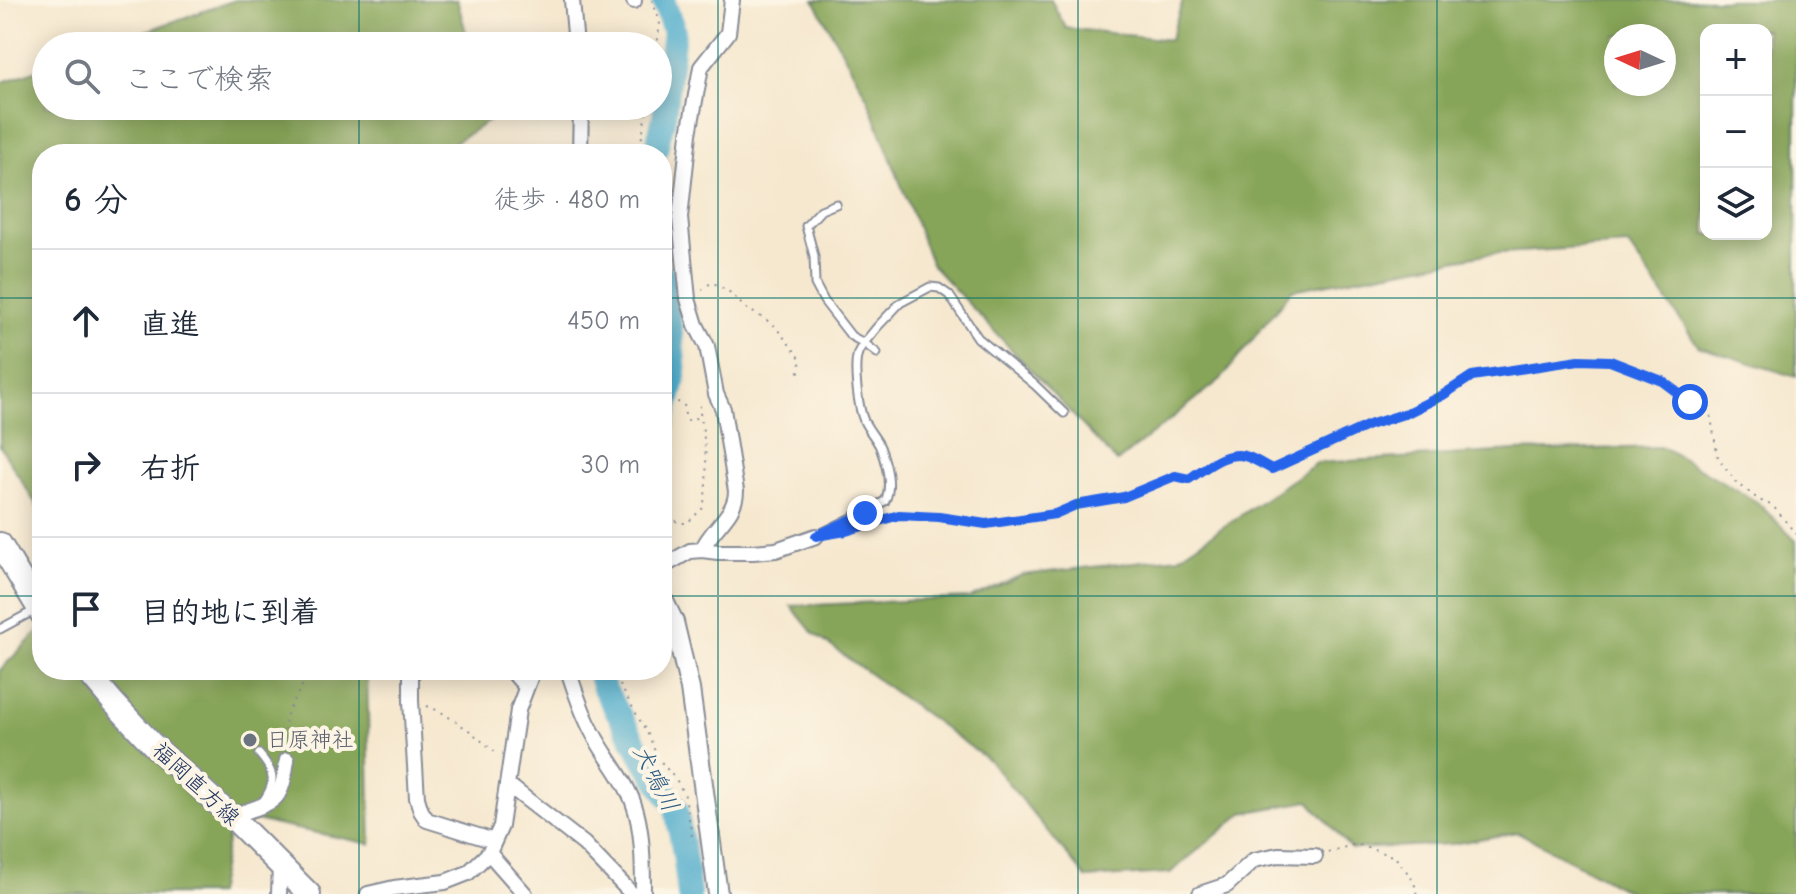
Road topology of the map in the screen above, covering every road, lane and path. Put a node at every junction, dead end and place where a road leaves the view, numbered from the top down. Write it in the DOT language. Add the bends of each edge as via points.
graph roads {
  1 [pos="572,0"];
  2 [pos="652,0"];
  3 [pos="732,0"];
  4 [pos="575,32"];
  5 [pos="659,32"];
  6 [pos="581,120"];
  7 [pos="645,120"];
  8 [pos="580,144"];
  9 [pos="641,144"];
  10 [pos="836,204"];
  11 [pos="688,295"];
  12 [pos="864,343"];
  13 [pos="877,353"];
  14 [pos="798,377"];
  15 [pos="716,394"];
  16 [pos="672,400"];
  17 [pos="1064,413"];
  18 [pos="700,414"];
  19 [pos="672,518"];
  20 [pos="846,531"];
  21 [pos="1796,534"];
  22 [pos="816,536"];
  23 [pos="0,544"];
  24 [pos="702,550"];
  25 [pos="672,561"];
  26 [pos="32,598"];
  27 [pos="32,615"];
  28 [pos="672,618"];
  29 [pos="0,629"];
  30 [pos="94,680"];
  31 [pos="304,680"];
  32 [pos="411,680"];
  33 [pos="520,680"];
  34 [pos="528,680"];
  35 [pos="571,680"];
  36 [pos="618,680"];
  37 [pos="525,686"];
  38 [pos="411,701"];
  39 [pos="259,754"];
  40 [pos="510,759"];
  41 [pos="287,760"];
  42 [pos="507,784"];
  43 [pos="260,806"];
  44 [pos="231,816"];
  45 [pos="491,847"];
  46 [pos="695,852"];
  47 [pos="1315,856"];
  48 [pos="280,864"];
  49 [pos="447,888"];
  50 [pos="305,889"];
  51 [pos="279,894"];
  52 [pos="368,894"];
  53 [pos="525,894"];
  54 [pos="632,894"];
  55 [pos="643,894"];
  56 [pos="718,894"];
  57 [pos="1200,894"];
  58 [pos="1416,894"];
  1 -- 4 [label="street"];
  2 -- 5 [label="path"];
  3 -- 11 [label="street" via="728,33 698,74 689,134 680,218"];
  6 -- 8 [label="street"];
  7 -- 9 [label="path"];
  10 -- 12 [label="lane" via="821,210 806,226 815,284 851,336"];
  11 -- 14 [label="path" via="712,282 773,324 801,359"];
  11 -- 15 [label="street" via="707,346"];
  12 -- 13 [label="lane"];
  12 -- 17 [label="lane" via="900,303 930,287 939,288 978,338"];
  12 -- 22 [label="lane" via="856,362 858,391 889,493 885,501"];
  15 -- 18 [label="path" via="699,407"];
  15 -- 24 [label="street" via="727,429 736,501"];
  16 -- 18 [label="path" via="684,404 688,421"];
  18 -- 19 [label="path" via="707,465 703,508 687,523"];
  20 -- 21 [label="path" via="899,515 986,524 1055,514 1124,497 1175,476 1189,479 1234,456 1272,469 1407,413 1472,376 1579,360 1610,361 1640,372 1710,412 1718,458 1736,482 1773,506"];
  22 -- 24 [label="street" via="776,550"];
  23 -- 26 [label="main road"];
  24 -- 25 [label="street"];
  27 -- 29 [label="lane"];
  28 -- 56 [label="street" via="690,689"];
  30 -- 44 [label="main road, 福岡直方線" via="152,744"];
  31 -- 41 [label="path" via="285,719"];
  32 -- 38 [label="street"];
  33 -- 37 [label="street"];
  34 -- 37 [label="street"];
  35 -- 55 [label="street" via="592,733 634,803"];
  36 -- 46 [label="path" via="657,757 685,796"];
  37 -- 40 [label="street"];
  38 -- 40 [label="path" via="441,712 494,753"];
  38 -- 45 [label="street" via="421,811 427,820"];
  39 -- 43 [label="lane" via="270,766 272,780"];
  40 -- 42 [label="street"];
  41 -- 43 [label="street" via="275,798"];
  42 -- 45 [label="street" via="501,826"];
  42 -- 54 [label="street" via="584,844"];
  43 -- 44 [label="street"];
  44 -- 48 [label="main road, 福岡直方線"];
  45 -- 49 [label="street"];
  45 -- 53 [label="street"];
  47 -- 57 [label="street" via="1254,860 1227,885"];
  47 -- 58 [label="path" via="1356,844 1395,857 1411,877"];
  48 -- 50 [label="main road, 福岡直方線"];
  48 -- 51 [label="street"];
  49 -- 52 [label="street" via="394,888"];
}
